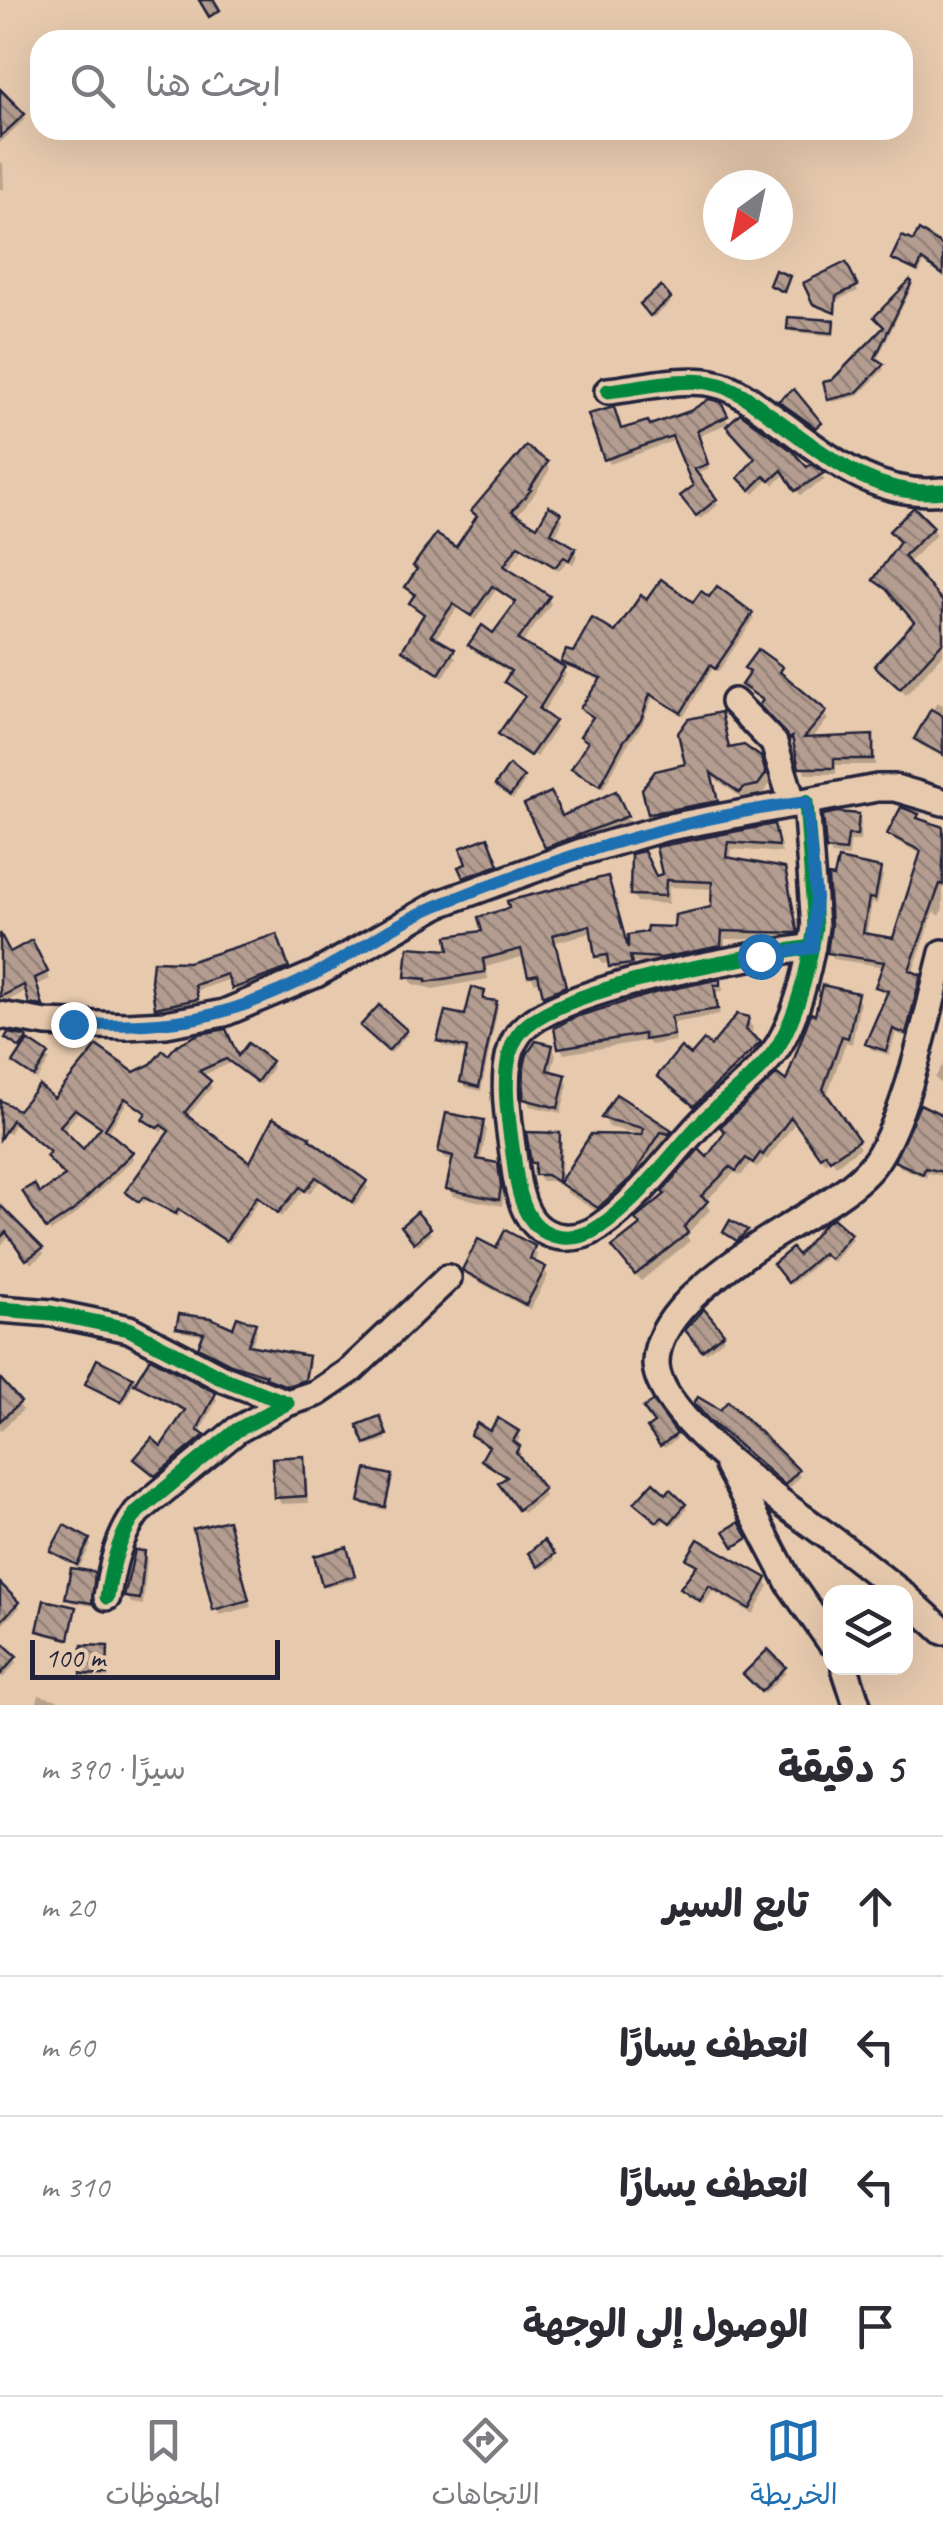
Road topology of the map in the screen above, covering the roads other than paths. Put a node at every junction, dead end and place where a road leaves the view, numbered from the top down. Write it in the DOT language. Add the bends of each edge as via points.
graph roads {
  1 [pos="608,391"];
  2 [pos="943,491"];
  3 [pos="734,702"];
  4 [pos="943,802"];
  5 [pos="800,803"];
  6 [pos="812,948"];
  7 [pos="943,953"];
  8 [pos="2,1017"];
  9 [pos="448,1278"];
  10 [pos="0,1308"];
  11 [pos="287,1404"];
  12 [pos="724,1457"];
  13 [pos="890,1585"];
  14 [pos="107,1597"];
  15 [pos="913,1604"];
  16 [pos="943,1631"];
  17 [pos="823,1632"];
  18 [pos="847,1675"];
  19 [pos="857,1705"];
  1 -- 2 [label="street" via="719,384 878,484 911,493"];
  3 -- 5 [label="street" via="774,743"];
  4 -- 5 [label="street" via="877,788"];
  5 -- 6 [label="street" via="816,898"];
  5 -- 8 [label="street" via="632,835 439,904 316,974 224,1014 126,1026"];
  6 -- 6 [label="street" via="790,1022 768,1060 602,1225 560,1237 530,1218 519,1196 507,1072 512,1046 527,1024 596,992"];
  7 -- 12 [label="street" via="912,1069 877,1160 703,1286 660,1345 656,1366 668,1395"];
  9 -- 11 [label="street" via="333,1384"];
  10 -- 11 [label="street" via="142,1333 224,1379"];
  11 -- 14 [label="street" via="236,1430 137,1512 114,1556"];
  12 -- 13 [label="street"];
  12 -- 17 [label="street" via="790,1584"];
  15 -- 16 [label="street"];
  18 -- 19 [label="street"];
}
